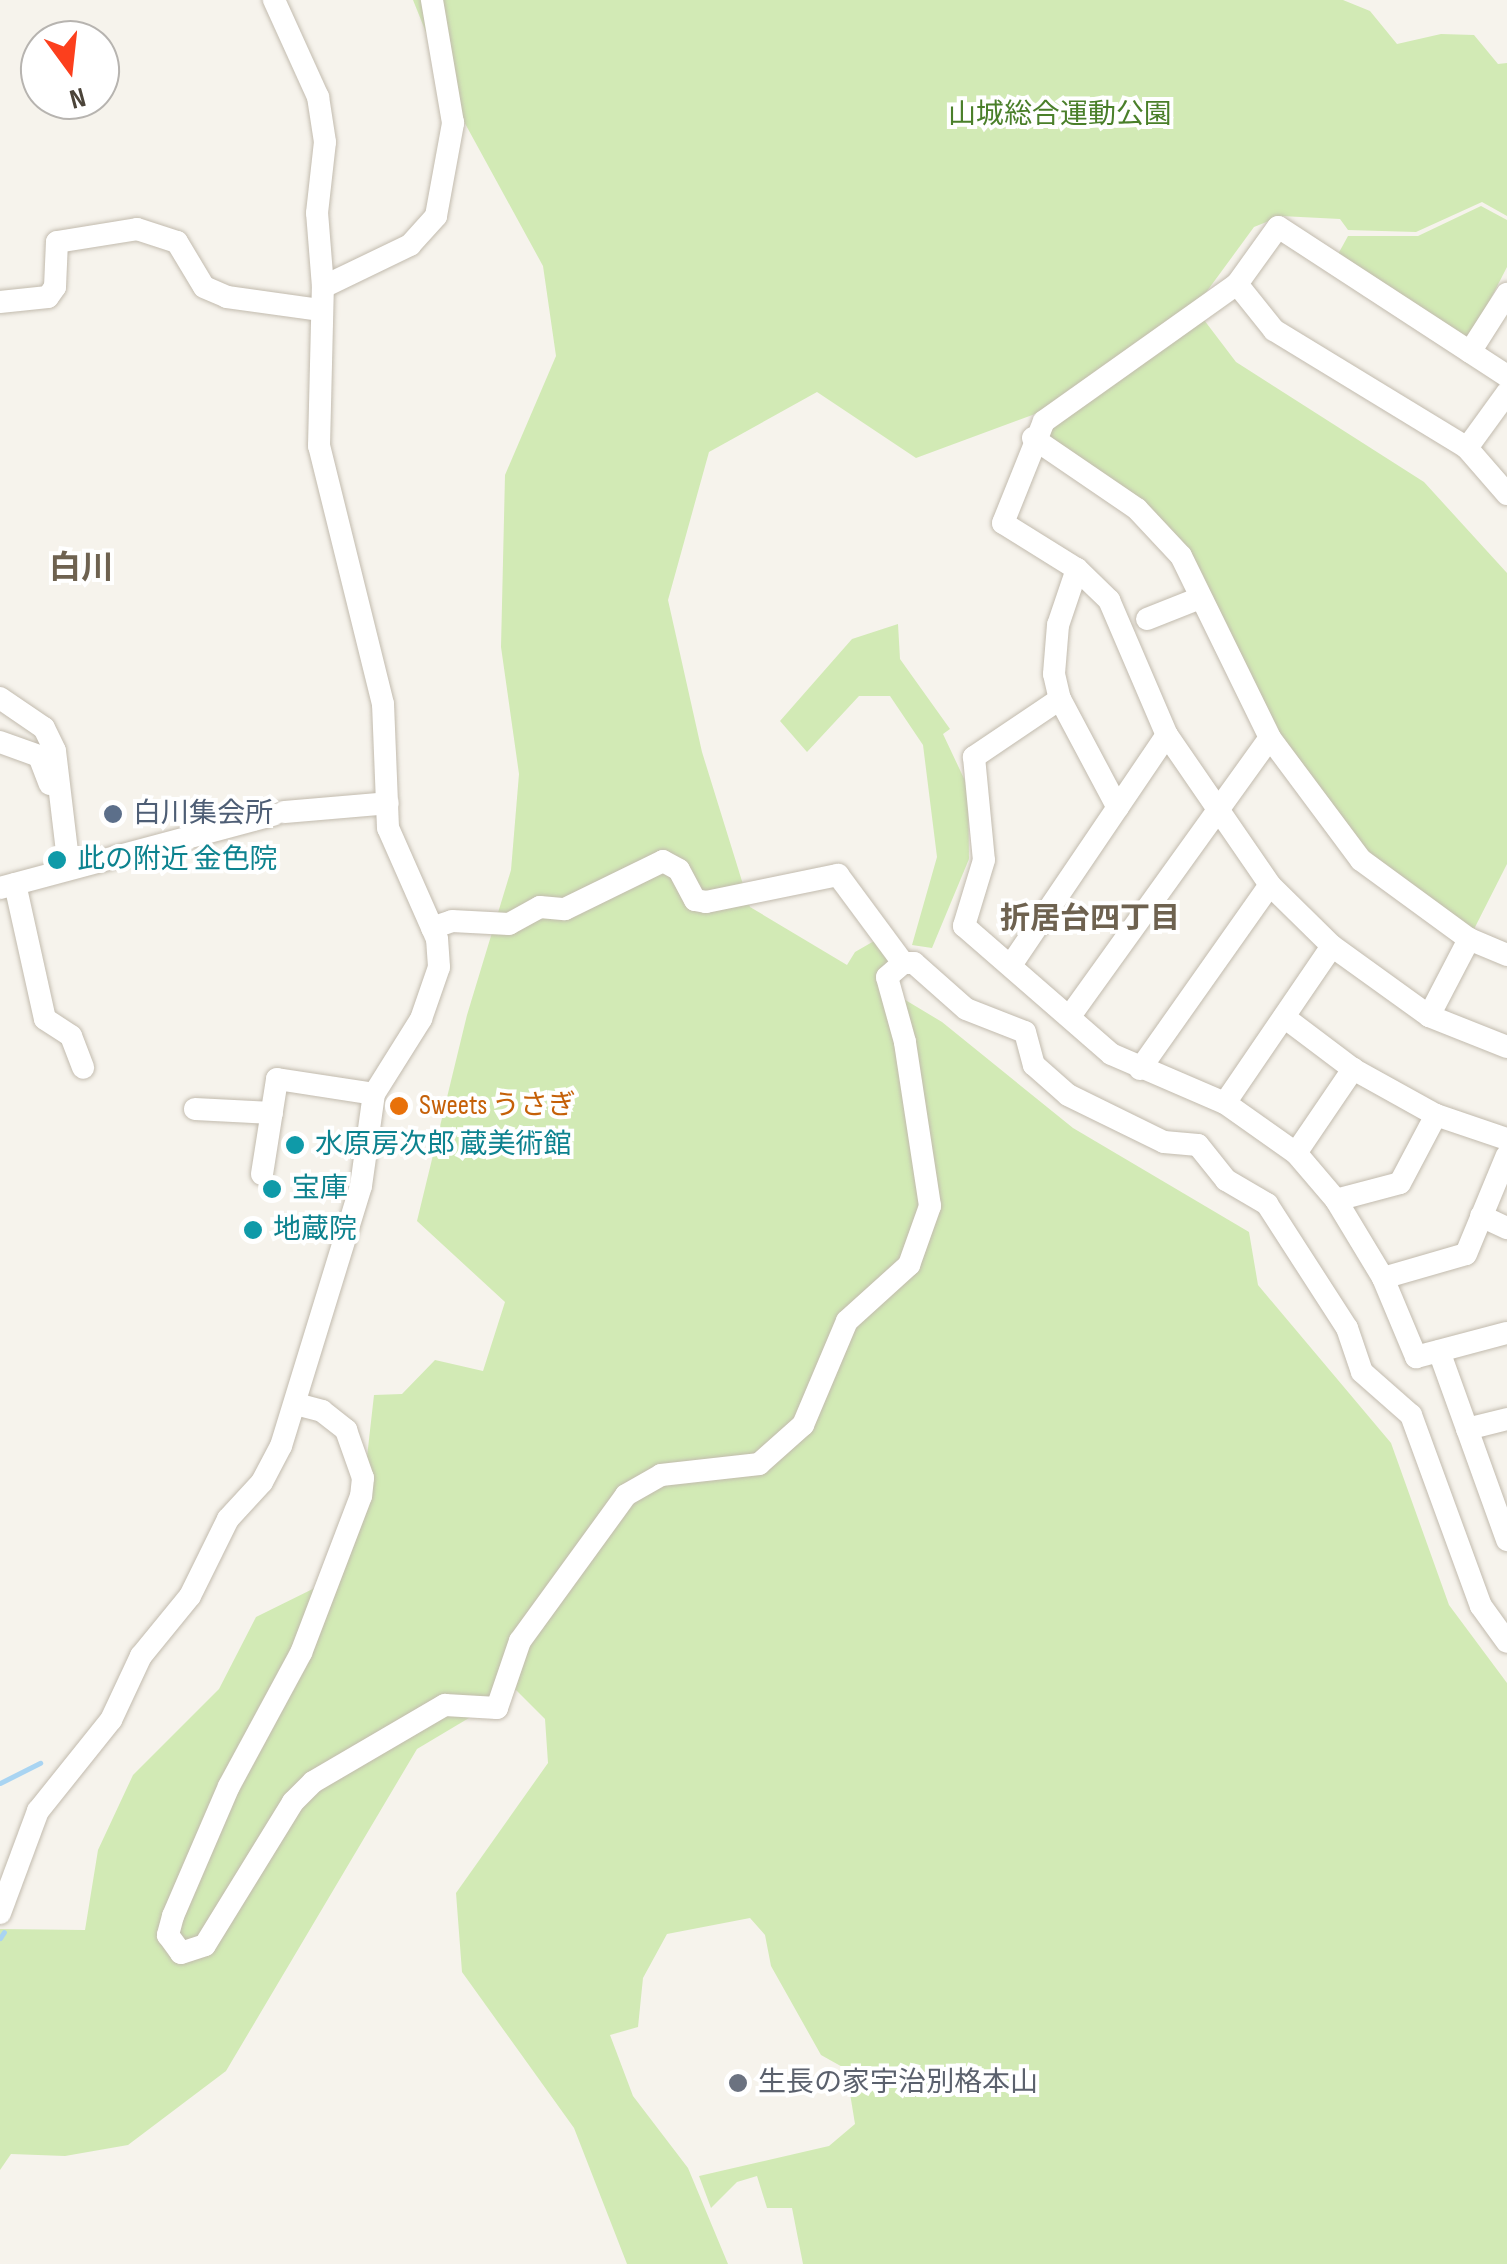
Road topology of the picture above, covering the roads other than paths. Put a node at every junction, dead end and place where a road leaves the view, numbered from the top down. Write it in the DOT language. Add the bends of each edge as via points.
graph roads {
  1 [pos="274,0"];
  2 [pos="432,0"];
  3 [pos="1237,284"];
  4 [pos="1507,294"];
  5 [pos="322,298"];
  6 [pos="0,302"];
  7 [pos="1470,352"];
  8 [pos="1507,376"];
  9 [pos="1507,393"];
  10 [pos="1033,438"];
  11 [pos="1467,448"];
  12 [pos="1507,494"];
  13 [pos="1077,569"];
  14 [pos="1200,598"];
  15 [pos="1134,625"];
  16 [pos="0,698"];
  17 [pos="1060,699"];
  18 [pos="1167,736"];
  19 [pos="1270,738"];
  20 [pos="0,742"];
  21 [pos="388,803"];
  22 [pos="1118,808"];
  23 [pos="1216,810"];
  24 [pos="68,856"];
  25 [pos="1270,885"];
  26 [pos="7,886"];
  27 [pos="432,928"];
  28 [pos="1469,940"];
  29 [pos="1332,946"];
  30 [pos="1507,955"];
  31 [pos="904,964"];
  32 [pos="1011,965"];
  33 [pos="1063,1010"];
  34 [pos="1429,1016"];
  35 [pos="1284,1017"];
  36 [pos="1025,1032"];
  37 [pos="1507,1048"];
  38 [pos="83,1068"];
  39 [pos="1353,1068"];
  40 [pos="1140,1069"];
  41 [pos="374,1094"];
  42 [pos="1225,1103"];
  43 [pos="195,1109"];
  44 [pos="272,1113"];
  45 [pos="1436,1114"];
  46 [pos="1507,1139"];
  47 [pos="1296,1152"];
  48 [pos="1507,1155"];
  49 [pos="262,1174"];
  50 [pos="1336,1200"];
  51 [pos="1482,1216"];
  52 [pos="1507,1228"];
  53 [pos="1383,1278"];
  54 [pos="1507,1332"];
  55 [pos="1439,1351"];
  56 [pos="296,1404"];
  57 [pos="1507,1419"];
  58 [pos="1467,1429"];
  59 [pos="1501,1504"];
  60 [pos="1507,1540"];
  61 [pos="1507,1642"];
  62 [pos="0,1913"];
  1 -- 5 [label="street" via="318,97 326,142 317,212"];
  2 -- 5 [label="street" via="452,122 436,216 410,246"];
  3 -- 7 [label="street" via="1278,227"];
  3 -- 10 [label="street" via="1044,421"];
  3 -- 11 [label="street" via="1274,330"];
  4 -- 7 [label="street"];
  5 -- 6 [label="street" via="227,297 204,288 177,242 137,229 57,242 55,287 48,298"];
  5 -- 21 [label="street" via="319,446 382,704"];
  7 -- 8 [label="street"];
  9 -- 11 [label="street"];
  10 -- 13 [label="street" via="1003,524"];
  10 -- 14 [label="street" via="1136,508 1181,556"];
  11 -- 12 [label="street"];
  13 -- 15 [label="street"];
  13 -- 17 [label="street" via="1056,637"];
  14 -- 15 [label="street"];
  14 -- 19 [label="street"];
  15 -- 18 [label="street"];
  16 -- 24 [label="street" via="44,728 54,751"];
  17 -- 22 [label="street"];
  17 -- 32 [label="street" via="974,757 984,860 964,926"];
  18 -- 22 [label="street"];
  18 -- 23 [label="street"];
  19 -- 23 [label="street"];
  19 -- 28 [label="street" via="1362,860"];
  20 -- 24 [label="street" via="39,756 46,767"];
  21 -- 24 [label="street" via="278,813"];
  21 -- 27 [label="street" via="396,858"];
  22 -- 32 [label="street"];
  23 -- 25 [label="street"];
  23 -- 33 [label="street"];
  24 -- 26 [label="street"];
  25 -- 29 [label="street"];
  25 -- 40 [label="street"];
  26 -- 38 [label="street" via="45,1019 70,1036"];
  27 -- 31 [label="street" via="452,921 509,924 540,906 565,910 664,862 679,870 694,900 706,902 838,875"];
  27 -- 41 [label="street" via="439,967 433,995"];
  28 -- 30 [label="street"];
  28 -- 34 [label="street"];
  29 -- 34 [label="street"];
  29 -- 35 [label="street"];
  31 -- 36 [label="street" via="914,963 966,1009"];
  31 -- 56 [label="street" via="887,977 905,1042 930,1206 909,1265 847,1321 803,1425 758,1464 661,1474 626,1495 520,1641 497,1708 445,1705 312,1782 205,1945 180,1952 168,1935 173,1916 229,1786 300,1652 361,1496 364,1478 346,1430 322,1411"];
  32 -- 33 [label="street"];
  33 -- 36 [label="street"];
  33 -- 40 [label="street" via="1111,1054"];
  34 -- 37 [label="street"];
  35 -- 39 [label="street"];
  35 -- 42 [label="street"];
  36 -- 61 [label="street" via="1046,1080 1164,1142 1198,1145 1226,1180 1267,1204 1280,1220 1347,1328 1362,1372 1410,1415 1481,1606"];
  39 -- 45 [label="street"];
  39 -- 47 [label="street"];
  40 -- 42 [label="street"];
  41 -- 44 [label="street" via="277,1080"];
  41 -- 56 [label="street" via="361,1186 321,1299"];
  42 -- 47 [label="street"];
  43 -- 44 [label="street"];
  44 -- 49 [label="street"];
  45 -- 46 [label="street"];
  45 -- 50 [label="street" via="1400,1183"];
  47 -- 50 [label="street"];
  48 -- 51 [label="street"];
  50 -- 53 [label="street"];
  51 -- 52 [label="street"];
  51 -- 53 [label="street" via="1466,1254"];
  53 -- 55 [label="street" via="1416,1357"];
  54 -- 55 [label="street"];
  55 -- 58 [label="street"];
  56 -- 62 [label="street" via="282,1446 262,1482 228,1519 190,1596 141,1656 111,1720 38,1812"];
  57 -- 58 [label="street"];
  58 -- 59 [label="street"];
  59 -- 60 [label="street"];
}
